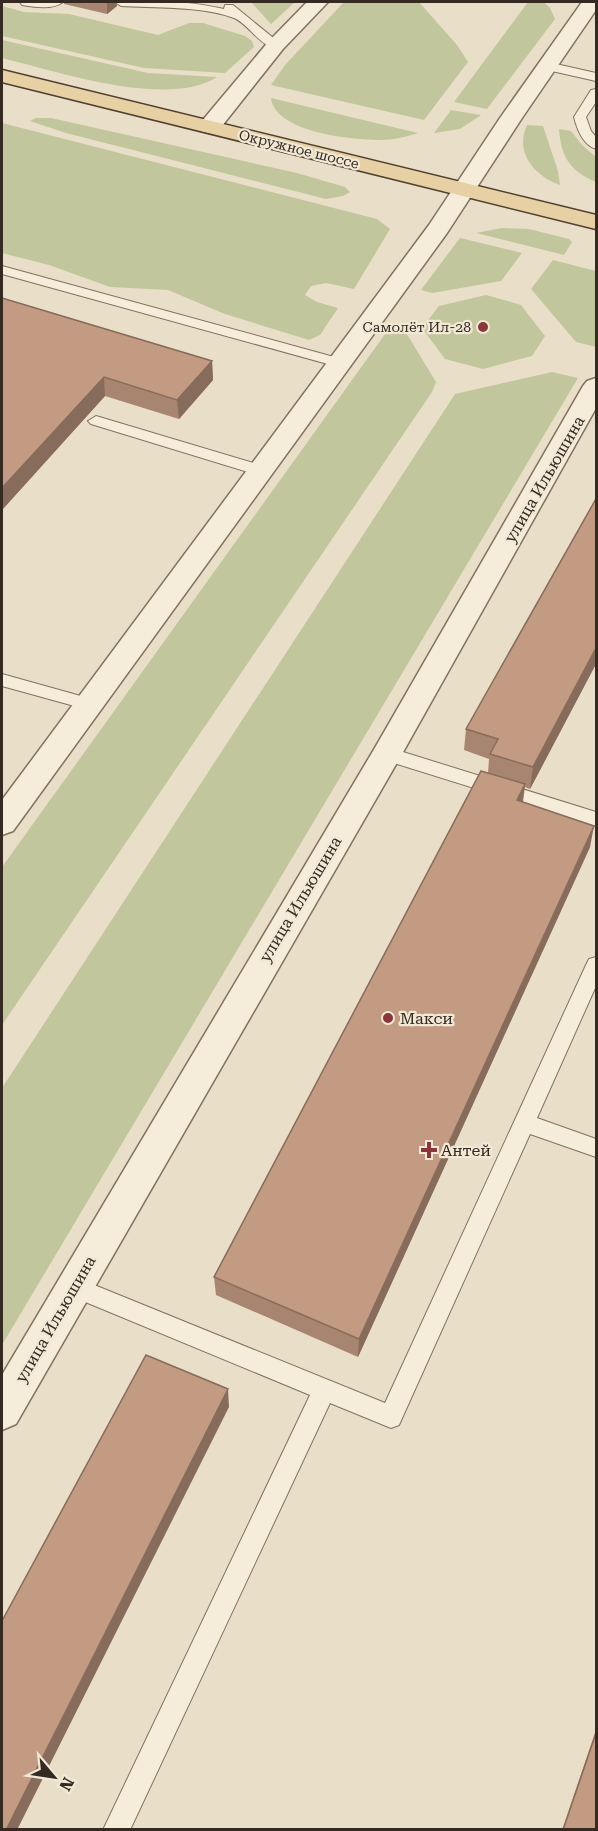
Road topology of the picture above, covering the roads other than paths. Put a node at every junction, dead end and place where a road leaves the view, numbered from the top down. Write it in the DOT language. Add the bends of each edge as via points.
graph roads {
  1 [pos="26,2"];
  2 [pos="57,2"];
  3 [pos="121,2"];
  4 [pos="221,2"];
  5 [pos="318,2"];
  6 [pos="592,2"];
  7 [pos="239,16"];
  8 [pos="276,45"];
  9 [pos="547,66"];
  10 [pos="2,76"];
  11 [pos="597,77"];
  12 [pos="597,93"];
  13 [pos="210,126"];
  14 [pos="597,145"];
  15 [pos="466,190"];
  16 [pos="597,222"];
  17 [pos="2,270"];
  18 [pos="340,363"];
  19 [pos="597,386"];
  20 [pos="96,421"];
  21 [pos="261,471"];
  22 [pos="2,680"];
  23 [pos="89,704"];
  24 [pos="387,754"];
  25 [pos="597,819"];
  26 [pos="2,823"];
  27 [pos="597,965"];
  28 [pos="526,1123"];
  29 [pos="597,1148"];
  30 [pos="74,1287"];
  31 [pos="324,1391"];
  32 [pos="2,1411"];
  33 [pos="116,1830"];
  1 -- 2 [label="lane"];
  3 -- 7 [label="lane" via="203,8"];
  4 -- 7 [label="lane"];
  5 -- 8 [label="street"];
  6 -- 9 [label="street"];
  7 -- 8 [label="lane"];
  8 -- 13 [label="street"];
  9 -- 11 [label="lane"];
  9 -- 15 [label="street"];
  10 -- 13 [label="main road, Окружное шоссе"];
  12 -- 14 [label="lane" via="580,117 585,132"];
  13 -- 15 [label="main road, Окружное шоссе"];
  15 -- 16 [label="main road, Окружное шоссе"];
  15 -- 18 [label="street"];
  17 -- 18 [label="lane"];
  18 -- 21 [label="street"];
  19 -- 24 [label="street, улица Ильюшина"];
  20 -- 21 [label="lane"];
  21 -- 23 [label="street"];
  22 -- 23 [label="lane"];
  23 -- 26 [label="street"];
  24 -- 25 [label="lane"];
  24 -- 30 [label="street, улица Ильюшина"];
  27 -- 28 [label="lane"];
  28 -- 29 [label="lane"];
  28 -- 31 [label="lane" via="392,1417"];
  30 -- 31 [label="lane"];
  30 -- 32 [label="street, улица Ильюшина"];
  31 -- 33 [label="lane"];
}
